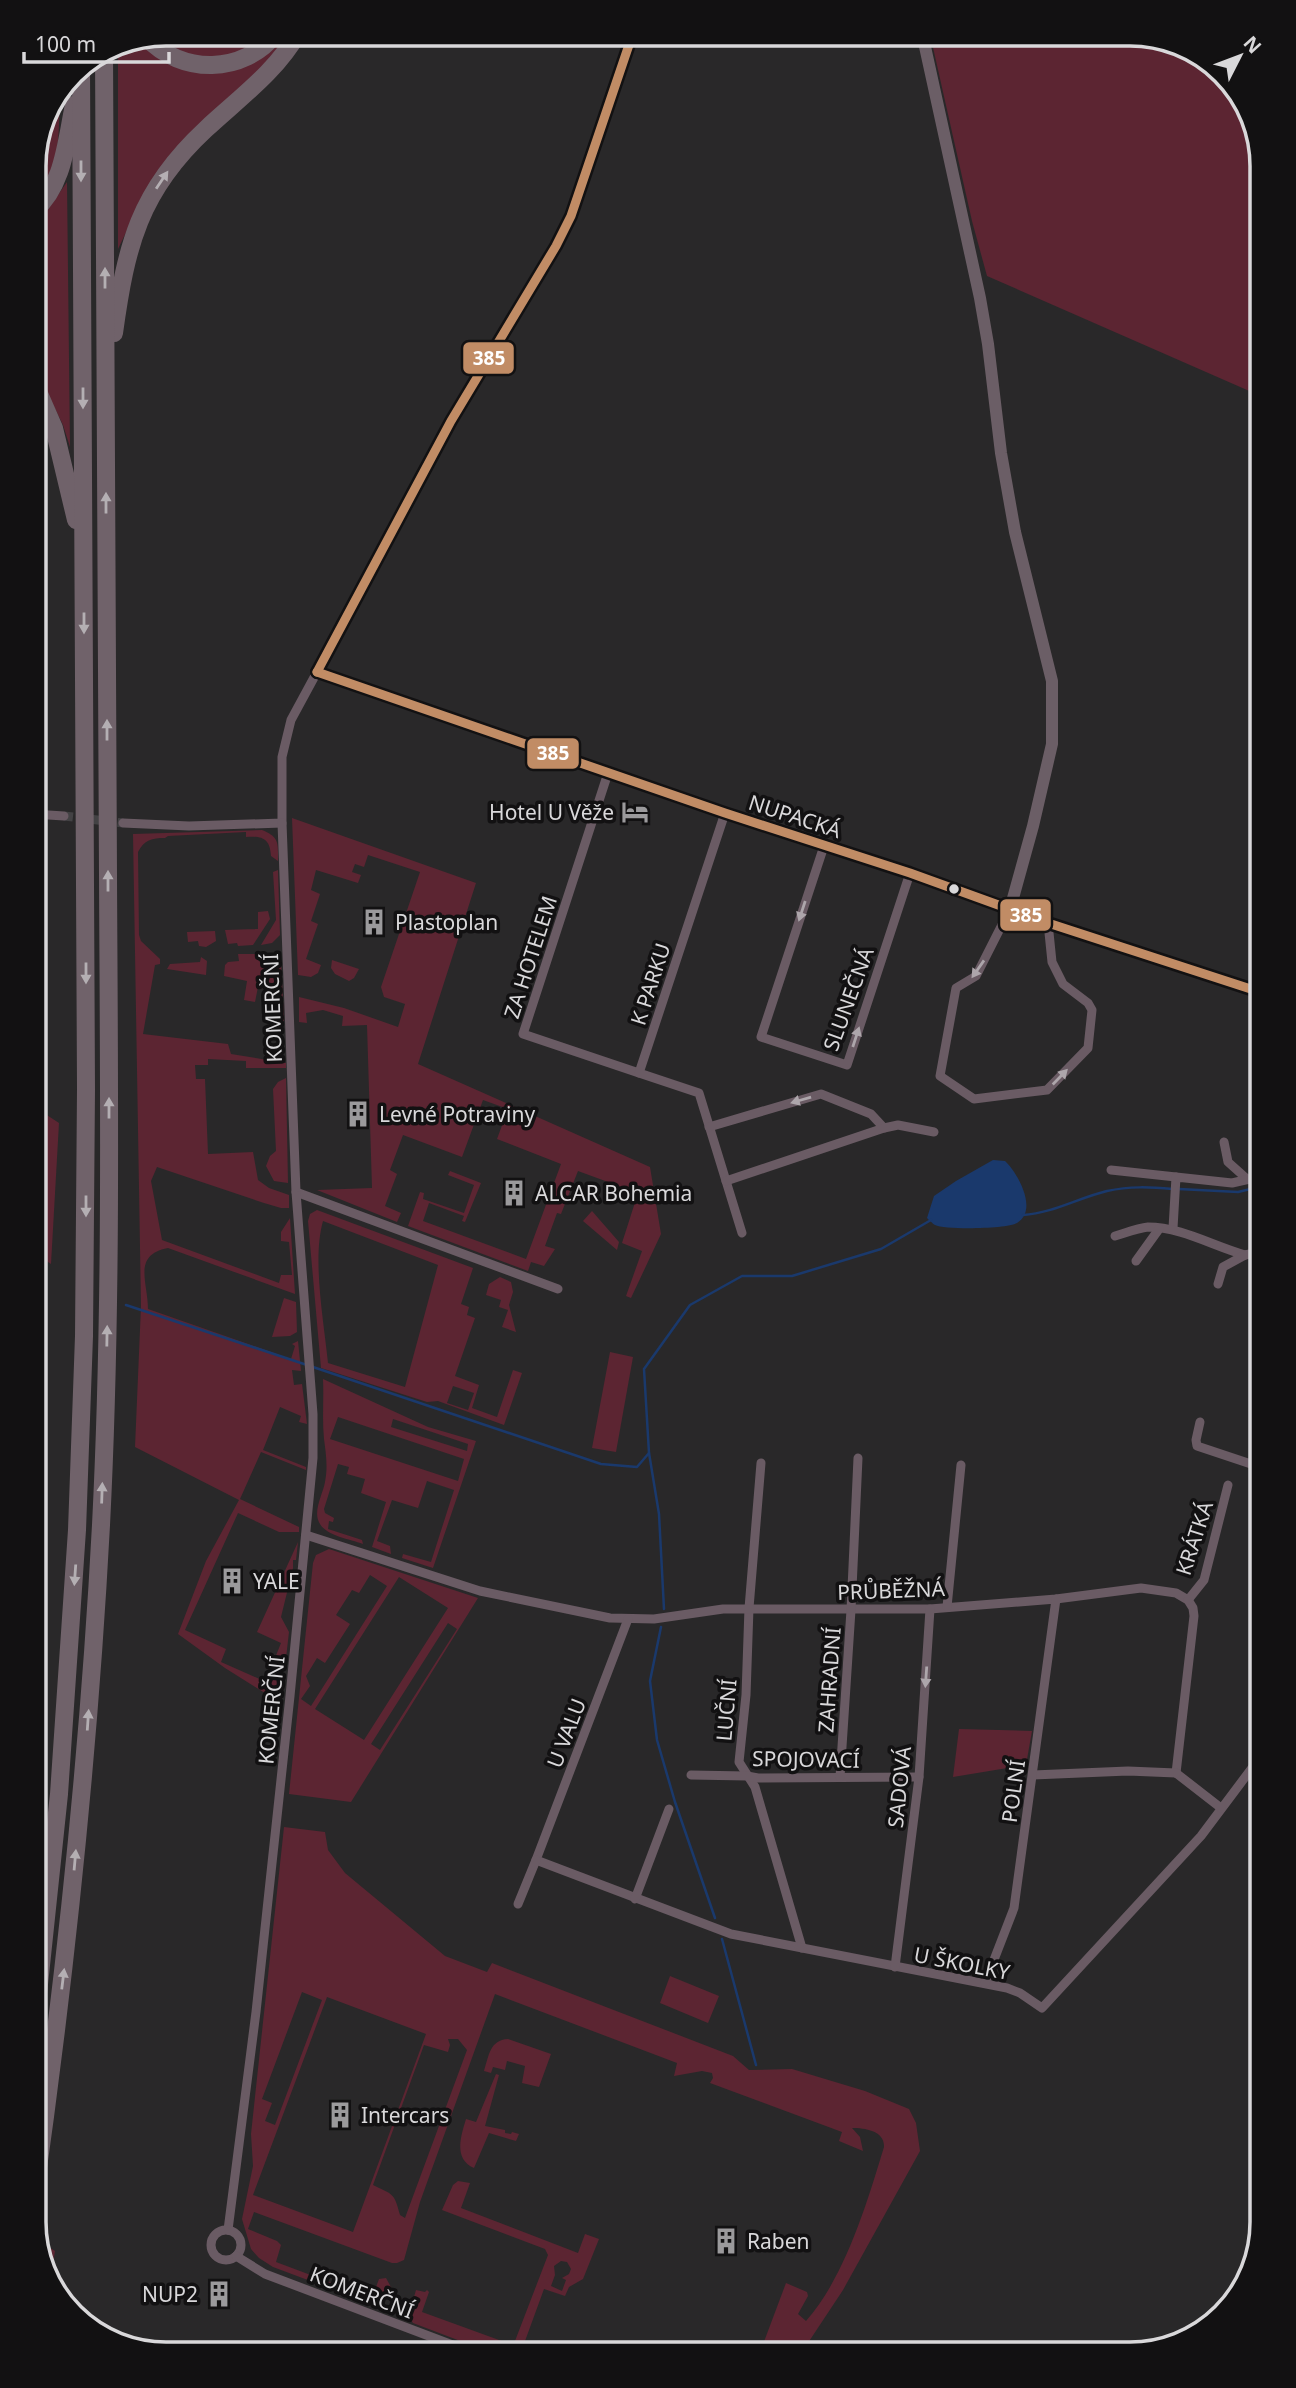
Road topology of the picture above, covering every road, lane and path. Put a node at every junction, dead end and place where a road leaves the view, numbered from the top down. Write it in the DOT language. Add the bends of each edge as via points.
graph roads {
  1 [pos="263,46"];
  2 [pos="289,46"];
  3 [pos="629,46"];
  4 [pos="925,46"];
  5 [pos="157,47"];
  6 [pos="104,63"];
  7 [pos="81,81"];
  8 [pos="78,84"];
  9 [pos="46,197"];
  10 [pos="106,395"];
  11 [pos="46,410"];
  12 [pos="83,555"];
  13 [pos="317,672"];
  14 [pos="608,773"];
  15 [pos="725,813"];
  16 [pos="46,815"];
  17 [pos="64,816"];
  18 [pos="123,823"];
  19 [pos="282,823"];
  20 [pos="824,846"];
  21 [pos="910,873"];
  22 [pos="1010,909"];
  23 [pos="1048,923"];
  24 [pos="1250,989"];
  25 [pos="639,1073"];
  26 [pos="709,1127"];
  27 [pos="884,1128"];
  28 [pos="934,1132"];
  29 [pos="1224,1142"];
  30 [pos="1111,1170"];
  31 [pos="1250,1178"];
  32 [pos="1247,1179"];
  33 [pos="1176,1180"];
  34 [pos="726,1181"];
  35 [pos="296,1192"];
  36 [pos="1173,1228"];
  37 [pos="1159,1229"];
  38 [pos="742,1233"];
  39 [pos="1115,1236"];
  40 [pos="1250,1254"];
  41 [pos="1245,1255"];
  42 [pos="1136,1261"];
  43 [pos="1218,1284"];
  44 [pos="558,1289"];
  45 [pos="1200,1422"];
  46 [pos="858,1458"];
  47 [pos="761,1463"];
  48 [pos="1250,1464"];
  49 [pos="961,1465"];
  50 [pos="1228,1485"];
  51 [pos="306,1535"];
  52 [pos="1056,1599"];
  53 [pos="1188,1600"];
  54 [pos="947,1607"];
  55 [pos="749,1608"];
  56 [pos="930,1609"];
  57 [pos="851,1611"];
  58 [pos="628,1619"];
  59 [pos="1250,1770"];
  60 [pos="1176,1773"];
  61 [pos="691,1775"];
  62 [pos="1033,1775"];
  63 [pos="747,1776"];
  64 [pos="840,1777"];
  65 [pos="919,1777"];
  66 [pos="60,1794"];
  67 [pos="1221,1808"];
  68 [pos="669,1809"];
  69 [pos="46,1848"];
  70 [pos="536,1860"];
  71 [pos="635,1899"];
  72 [pos="518,1905"];
  73 [pos="46,1922"];
  74 [pos="802,1948"];
  75 [pos="895,1967"];
  76 [pos="985,1983"];
  77 [pos="46,2104"];
  78 [pos="229,2230"];
  79 [pos="236,2256"];
  80 [pos="445,2342"];
  1 -- 5 [label="highway" via="245,58 220,65 191,64"];
  10 -- 2 [label="highway, one-way" via="124,264 143,212 184,151 274,66"];
  3 -- 13 [label="street" via="571,216 439,443"];
  4 -- 22 [label="street" via="980,298 1015,532 1052,681 1052,744"];
  10 -- 6 [label="highway, one-way"];
  7 -- 12 [label="highway, one-way"];
  8 -- 9 [label="highway" via="61,168"];
  77 -- 10 [label="highway, one-way" via="84,1775 101,1524 109,1211"];
  11 -- 12 [label="highway" via="60,449"];
  12 -- 66 [label="highway, one-way" via="84,1336"];
  13 -- 14 [label="street, NUPACKÁ"];
  13 -- 19 [label="street, KOMERČNÍ" via="291,720 282,757"];
  14 -- 15 [label="street, NUPACKÁ"];
  14 -- 25 [label="street, ZA HOTELEM" via="523,1034"];
  15 -- 20 [label="street, NUPACKÁ"];
  15 -- 25 [label="street, K PARKU"];
  16 -- 17 [label="street"];
  18 -- 19 [label="street"];
  19 -- 35 [label="street, KOMERČNÍ"];
  20 -- 21 [label="street, NUPACKÁ"];
  20 -- 21 [label="street, SLUNEČNÁ, one-way" via="761,1037 846,1065"];
  21 -- 22 [label="street, NUPACKÁ"];
  22 -- 23 [label="street, NUPACKÁ"];
  22 -- 23 [label="street, one-way" via="976,976 956,988 940,1076 974,1099 1047,1090 1088,1048 1092,1010 1057,973"];
  23 -- 24 [label="street, NUPACKÁ"];
  25 -- 26 [label="street" via="699,1093"];
  27 -- 26 [label="street, one-way" via="871,1114 821,1094"];
  26 -- 34 [label="street"];
  27 -- 28 [label="street" via="898,1125"];
  27 -- 34 [label="street"];
  29 -- 32 [label="street" via="1228,1162"];
  30 -- 33 [label="street"];
  31 -- 32 [label="street"];
  32 -- 33 [label="street" via="1232,1183"];
  33 -- 36 [label="street"];
  34 -- 38 [label="street"];
  35 -- 44 [label="street"];
  35 -- 51 [label="street, KOMERČNÍ" via="313,1419"];
  36 -- 37 [label="street"];
  36 -- 41 [label="street"];
  37 -- 39 [label="street" via="1148,1227"];
  37 -- 42 [label="street"];
  40 -- 41 [label="street"];
  41 -- 43 [label="street" via="1223,1267"];
  45 -- 48 [label="street" via="1197,1446"];
  46 -- 57 [label="street, ZAHRADNÍ"];
  47 -- 55 [label="street, LUČNÍ"];
  49 -- 54 [label="street"];
  50 -- 53 [label="street, KRÁTKÁ" via="1204,1580"];
  51 -- 58 [label="street, PRŮBĚŽNÁ" via="502,1597"];
  51 -- 78 [label="street, KOMERČNÍ"];
  52 -- 53 [label="street, PRŮBĚŽNÁ" via="1141,1588 1176,1593"];
  52 -- 54 [label="street, PRŮBĚŽNÁ"];
  52 -- 62 [label="street, POLNÍ"];
  53 -- 60 [label="street" via="1194,1616"];
  54 -- 56 [label="street, PRŮBĚŽNÁ"];
  55 -- 57 [label="street, PRŮBĚŽNÁ"];
  55 -- 58 [label="street, PRŮBĚŽNÁ"];
  55 -- 63 [label="street, LUČNÍ" via="739,1762"];
  56 -- 57 [label="street, PRŮBĚŽNÁ"];
  56 -- 65 [label="street, SADOVÁ, one-way"];
  57 -- 64 [label="street, ZAHRADNÍ"];
  58 -- 70 [label="street, U VALU"];
  59 -- 67 [label="street"];
  60 -- 62 [label="street"];
  60 -- 67 [label="street"];
  61 -- 63 [label="street, SPOJOVACÍ"];
  62 -- 76 [label="street, POLNÍ" via="1014,1908"];
  63 -- 64 [label="street, SPOJOVACÍ"];
  63 -- 74 [label="street, LUČNÍ" via="755,1787"];
  64 -- 65 [label="street, SPOJOVACÍ"];
  65 -- 75 [label="street, SADOVÁ"];
  66 -- 69 [label="highway"];
  66 -- 73 [label="highway"];
  67 -- 76 [label="street, U ŠKOLKY" via="1201,1836 1042,2008 1020,1993"];
  68 -- 71 [label="street"];
  70 -- 71 [label="street"];
  70 -- 72 [label="street, U VALU"];
  71 -- 74 [label="street, U ŠKOLKY" via="731,1934"];
  74 -- 75 [label="street, U ŠKOLKY"];
  75 -- 76 [label="street, U ŠKOLKY"];
  78 -- 79 [label="street, KOMERČNÍ" via="241,2243"];
  78 -- 79 [label="street, KOMERČNÍ" via="214,2237 213,2249 223,2259"];
  79 -- 80 [label="street, KOMERČNÍ" via="265,2274"];
}
